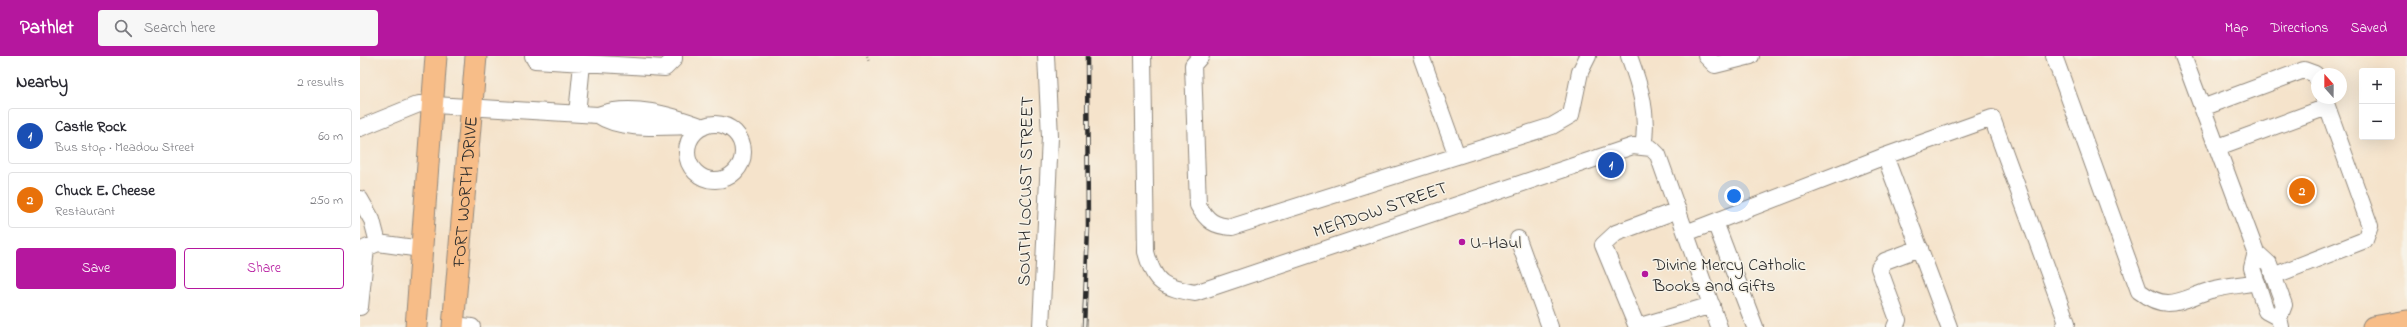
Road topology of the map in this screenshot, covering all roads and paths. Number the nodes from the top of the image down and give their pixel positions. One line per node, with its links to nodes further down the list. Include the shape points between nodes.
1 (436, 56): 21 (main road, FORT WORTH DRIVE)
2 (476, 56): 22 (main road, FORT WORTH DRIVE)
3 (533, 56): 17 (street, via 535,60)
4 (674, 56): 17 (street, via 666,68)
5 (867, 56): 16 (path)
6 (1046, 56): 49 (street, SOUTH LOCUST STREET, via 1050,137)
7 (1143, 56): 27 (street, MEADOW STREET, via 1146,252 1152,273 1169,288 1195,294 1624,148)
8 (1202, 56): 29 (street, via 1193,65 1198,205 1206,218 1216,226 1232,227)
9 (1422, 56): 29 (street)
10 (1588, 56): 29 (street, via 1580,72 1571,115 1552,126)
11 (1629, 56): 27 (street, via 1642,90)
12 (1706, 56): 13 (street, via 1715,65)
13 (1751, 56)
14 (2054, 56): 41 (street, via 2139,291 2153,301 2175,303 2212,290)
15 (2183, 56): 23 (street)
16 (869, 62)
17 (582, 64): 24 (street)
18 (2311, 73): 23 (street, via 2304,70)
19 (2320, 104): 28 (street)
20 (2326, 104): 40 (street, via 2370,226 2365,240)
21 (432, 105): 22 (street); 26 (street, via 419,104); 38 (main road, FORT WORTH DRIVE)
22 (472, 106): 24 (street); 47 (main road, FORT WORTH DRIVE)
23 (2202, 108): 28 (street)
24 (577, 114): 25 (street, via 598,115 622,109 674,116)
25 (703, 127)
26 (360, 128)
27 (1644, 147): 32 (street, via 1651,148 1658,155)
28 (2218, 147): 39 (street)
29 (1457, 156)
30 (1885, 156): 33 (street); 37 (street); 56 (street, via 1992,118 2067,323)
31 (361, 203): 36 (street, via 372,220)
32 (1678, 210): 34 (street); 51 (street, via 1616,233 1603,245)
33 (1715, 222): 34 (street); 53 (street)
34 (1686, 233): 42 (street)
35 (1518, 239): 50 (street)
36 (368, 244): 38 (street); 43 (street)
37 (1920, 248): 54 (street, via 1885,261 1879,268 1898,320); 55 (street)
38 (421, 249): 48 (main road, FORT WORTH DRIVE)
39 (2256, 252): 40 (street, via 2269,264); 41 (street, via 2252,268)
40 (2273, 276): 46 (street, via 2284,304)
41 (2257, 282): 46 (street, via 2266,311)
42 (1712, 305): 45 (street); 52 (street)
43 (360, 307)
44 (2407, 321): 57 (main road)
45 (1675, 322): 51 (street)
46 (2280, 322)
47 (460, 326)
48 (416, 327)
49 (1041, 327)
50 (1550, 327)
51 (1637, 327)
52 (1719, 327)
53 (1755, 327)
54 (1895, 327)
55 (1949, 327)
56 (2064, 327)
57 (2373, 327)

